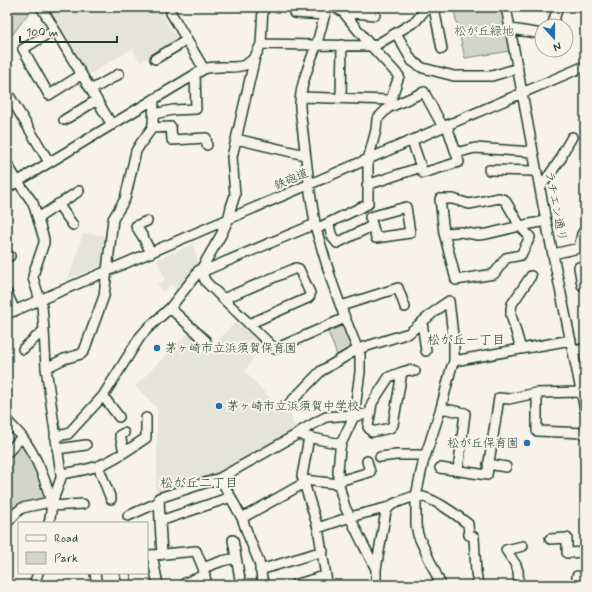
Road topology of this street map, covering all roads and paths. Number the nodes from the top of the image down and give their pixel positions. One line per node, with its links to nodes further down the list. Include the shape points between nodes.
1 (41, 7): 13 (street)
2 (257, 7): 7 (street)
3 (506, 7): 14 (street, ラチエン通り)
4 (558, 7): 12 (street)
5 (430, 8): 15 (street, via 416,22); 22 (street)
6 (339, 9): 11 (street); 21 (street)
7 (262, 11): 18 (street)
8 (326, 11): 10 (street); 19 (street)
9 (171, 13): 17 (street)
10 (294, 13)
11 (375, 15)
12 (555, 18)
13 (54, 30): 30 (street); 30 (street, via 23,49 50,95)
14 (511, 30): 16 (street); 26 (street, ラチエン通り)
15 (396, 33): 21 (street); 26 (street, via 412,60 423,68 454,76 492,76)
16 (534, 33)
17 (187, 40): 24 (street); 27 (street)
18 (261, 44): 19 (street); 23 (street)
19 (316, 45): 20 (street); 34 (street)
20 (342, 45): 21 (street); 35 (street)
21 (371, 46): 38 (street, via 399,76)
22 (442, 49)
23 (255, 57): 27 (street, via 248,63 238,66); 45 (street)
24 (155, 59)
25 (585, 66): 33 (street, 鉄砲道)
26 (518, 68): 33 (street, ラチエン通り)
27 (204, 69): 29 (street)
28 (119, 74): 31 (street)
29 (195, 74): 36 (street); 39 (street, via 196,109)
30 (82, 75): 31 (street)
31 (91, 90): 37 (street)
32 (7, 92): 52 (street)
33 (522, 93): 42 (street, 鉄砲道); 48 (street, ラチエン通り)
34 (301, 97): 35 (street); 50 (street)
35 (341, 98): 38 (street)
36 (154, 99): 39 (street); 41 (street)
37 (97, 100): 40 (street); 41 (street)
38 (389, 104): 42 (street, via 424,92); 51 (street, via 377,119)
39 (154, 114): 43 (street)
40 (64, 120)
41 (112, 125): 52 (street)
42 (445, 126): 46 (street, 鉄砲道); 49 (street)
43 (152, 128): 47 (street, via 171,127 172,140 206,138); 81 (street, via 136,151 126,199 113,219)
44 (572, 137): 61 (street, via 562,157)
45 (236, 139): 50 (street); 67 (street, via 232,157 235,195)
46 (412, 141): 51 (street, 鉄砲道); 54 (street)
47 (207, 145)
48 (533, 152): 49 (street, via 474,148); 56 (street, ラチエン通り)
49 (456, 153): 54 (street, via 459,162 423,173)
50 (305, 155): 58 (street)
51 (368, 160): 58 (street, 鉄砲道); 59 (street)
52 (49, 162): 57 (street)
53 (7, 164): 57 (street)
54 (421, 167): 59 (street)
55 (489, 170): 56 (street)
56 (537, 171): 61 (street, ラチエン通り)
57 (18, 182): 60 (street); 66 (street, via 33,203)
58 (309, 185): 67 (street, 鉄砲道); 72 (street)
59 (367, 185): 64 (street)
60 (7, 188)
61 (540, 188): 69 (street, ラチエン通り)
62 (79, 191): 63 (street)
63 (58, 204): 66 (street); 71 (street)
64 (368, 204): 65 (street); 70 (street)
65 (370, 216): 73 (street); 73 (street, via 406,207 410,233 376,238)
66 (38, 218): 87 (street, via 44,239 34,272)
67 (228, 220): 78 (street, 鉄砲道); 82 (street)
68 (147, 221): 78 (street, via 136,226)
69 (546, 221): 74 (street); 79 (street, ラチエン通り)
70 (329, 223): 72 (street); 73 (street, via 333,239 337,243)
71 (73, 225)
72 (316, 226): 82 (street); 88 (street)
73 (372, 226)
74 (520, 226): 76 (street, via 482,235); 76 (street, via 505,200 499,198 469,204 453,199 440,200); 76 (street, via 530,237 521,255 506,258 494,274 456,280)
75 (585, 229): 77 (street, via 582,234)
76 (444, 233)
77 (582, 247): 79 (street)
78 (151, 253): 81 (street, 鉄砲道)
79 (553, 254): 96 (street, ラチエン通り)
80 (582, 271): 84 (street)
81 (107, 272): 87 (street, 鉄砲道); 105 (street, via 104,296 84,351)
82 (201, 272): 86 (street, via 206,282); 90 (street)
83 (531, 276): 101 (street, via 511,309)
84 (582, 285)
85 (7, 293): 91 (street)
86 (223, 299): 94 (street); 94 (street, via 298,268 310,296)
87 (40, 300): 91 (street, 鉄砲道); 95 (street)
88 (340, 306): 89 (street, via 398,288); 92 (street)
89 (406, 307)
90 (170, 308): 97 (street); 111 (street, via 140,337)
91 (11, 313)
92 (345, 318): 94 (street, via 275,349); 100 (street)
93 (422, 322): 100 (street, via 409,333); 102 (street); 104 (street, via 449,301)
94 (249, 324)
95 (44, 330): 98 (street); 105 (street)
96 (571, 340): 101 (street); 103 (street, ラチエン通り)
97 (206, 341)
98 (23, 348)
99 (585, 348): 103 (street)
100 (358, 349): 112 (street, via 321,371); 116 (street, via 360,372)
101 (521, 350): 104 (street)
102 (426, 351)
103 (573, 352): 107 (street, ラチエン通り)
104 (454, 361): 114 (street)
105 (46, 368): 123 (street)
106 (415, 371): 108 (street)
107 (581, 371): 109 (street, ラチエン通り)
108 (402, 372): 115 (street, via 389,377 372,403); 115 (street, via 393,425 372,432 368,427)
109 (581, 392): 110 (street); 113 (street, ラチエン通り)
110 (537, 393): 121 (street, via 537,431); 134 (street, via 509,399 499,398)
111 (103, 396): 117 (street); 123 (street, via 68,434)
112 (287, 406)
113 (585, 407)
114 (441, 408): 131 (street); 138 (street, via 465,413)
115 (370, 413): 116 (street)
116 (354, 416): 122 (street, via 326,417); 126 (street)
117 (119, 417)
118 (146, 418): 129 (street, via 146,438)
119 (7, 421): 124 (street)
120 (124, 433): 129 (street, via 120,435)
121 (585, 433)
122 (296, 435): 125 (street); 140 (street)
123 (55, 436): 128 (street)
124 (22, 437): 130 (street); 147 (street, via 39,466)
125 (309, 437): 126 (street); 142 (street)
126 (341, 444): 141 (street)
127 (86, 445): 128 (street)
128 (57, 449): 139 (street)
129 (124, 452): 135 (street)
130 (7, 453)
131 (426, 455): 132 (street); 143 (street)
132 (380, 457)
133 (367, 461): 141 (street, via 371,475)
134 (488, 464): 136 (street); 138 (street, via 487,475)
135 (98, 466): 139 (street); 145 (street)
136 (506, 467)
137 (440, 468): 138 (street)
138 (458, 470)
139 (61, 474): 147 (street)
140 (220, 478): 144 (street); 146 (street, via 159,498)
141 (339, 482): 142 (street); 151 (street)
142 (301, 483): 152 (street); 156 (street)
143 (416, 496): 149 (street); 183 (street, via 418,535); 184 (street, via 426,497 450,510 468,524 469,535 474,537)
144 (231, 497): 152 (street); 153 (street)
145 (112, 499)
146 (159, 502): 150 (street); 153 (street)
147 (51, 504): 148 (street); 154 (street, via 22,508); 155 (street)
148 (83, 504)
149 (389, 507): 151 (street); 165 (street, via 386,511)
150 (128, 516)
151 (350, 517): 156 (street); 165 (street)
152 (242, 518): 166 (street)
153 (160, 521): 163 (street)
154 (7, 522)
155 (49, 522)
156 (318, 528): 160 (street)
157 (233, 540): 164 (street)
158 (550, 540): 161 (street, via 567,538 567,553)
159 (523, 546): 185 (street, via 506,550 516,565)
160 (322, 551): 166 (street); 181 (street)
161 (585, 552)
162 (149, 555): 163 (street); 176 (street)
163 (162, 555): 167 (street, via 196,551)
164 (236, 558): 167 (street, via 222,561); 178 (street)
165 (376, 569): 182 (street)
166 (260, 570): 179 (street)
167 (204, 571): 172 (street); 177 (street)
168 (38, 574): 173 (street)
169 (95, 574): 174 (street)
170 (125, 574): 175 (street)
171 (321, 577): 180 (street)
172 (185, 583)
173 (34, 585)
174 (97, 585)
175 (127, 585)
176 (158, 585)
177 (208, 585)
178 (241, 585)
179 (264, 585)
180 (294, 585)
181 (327, 585)
182 (376, 585)
183 (441, 585)
184 (478, 585)
185 (520, 585)

